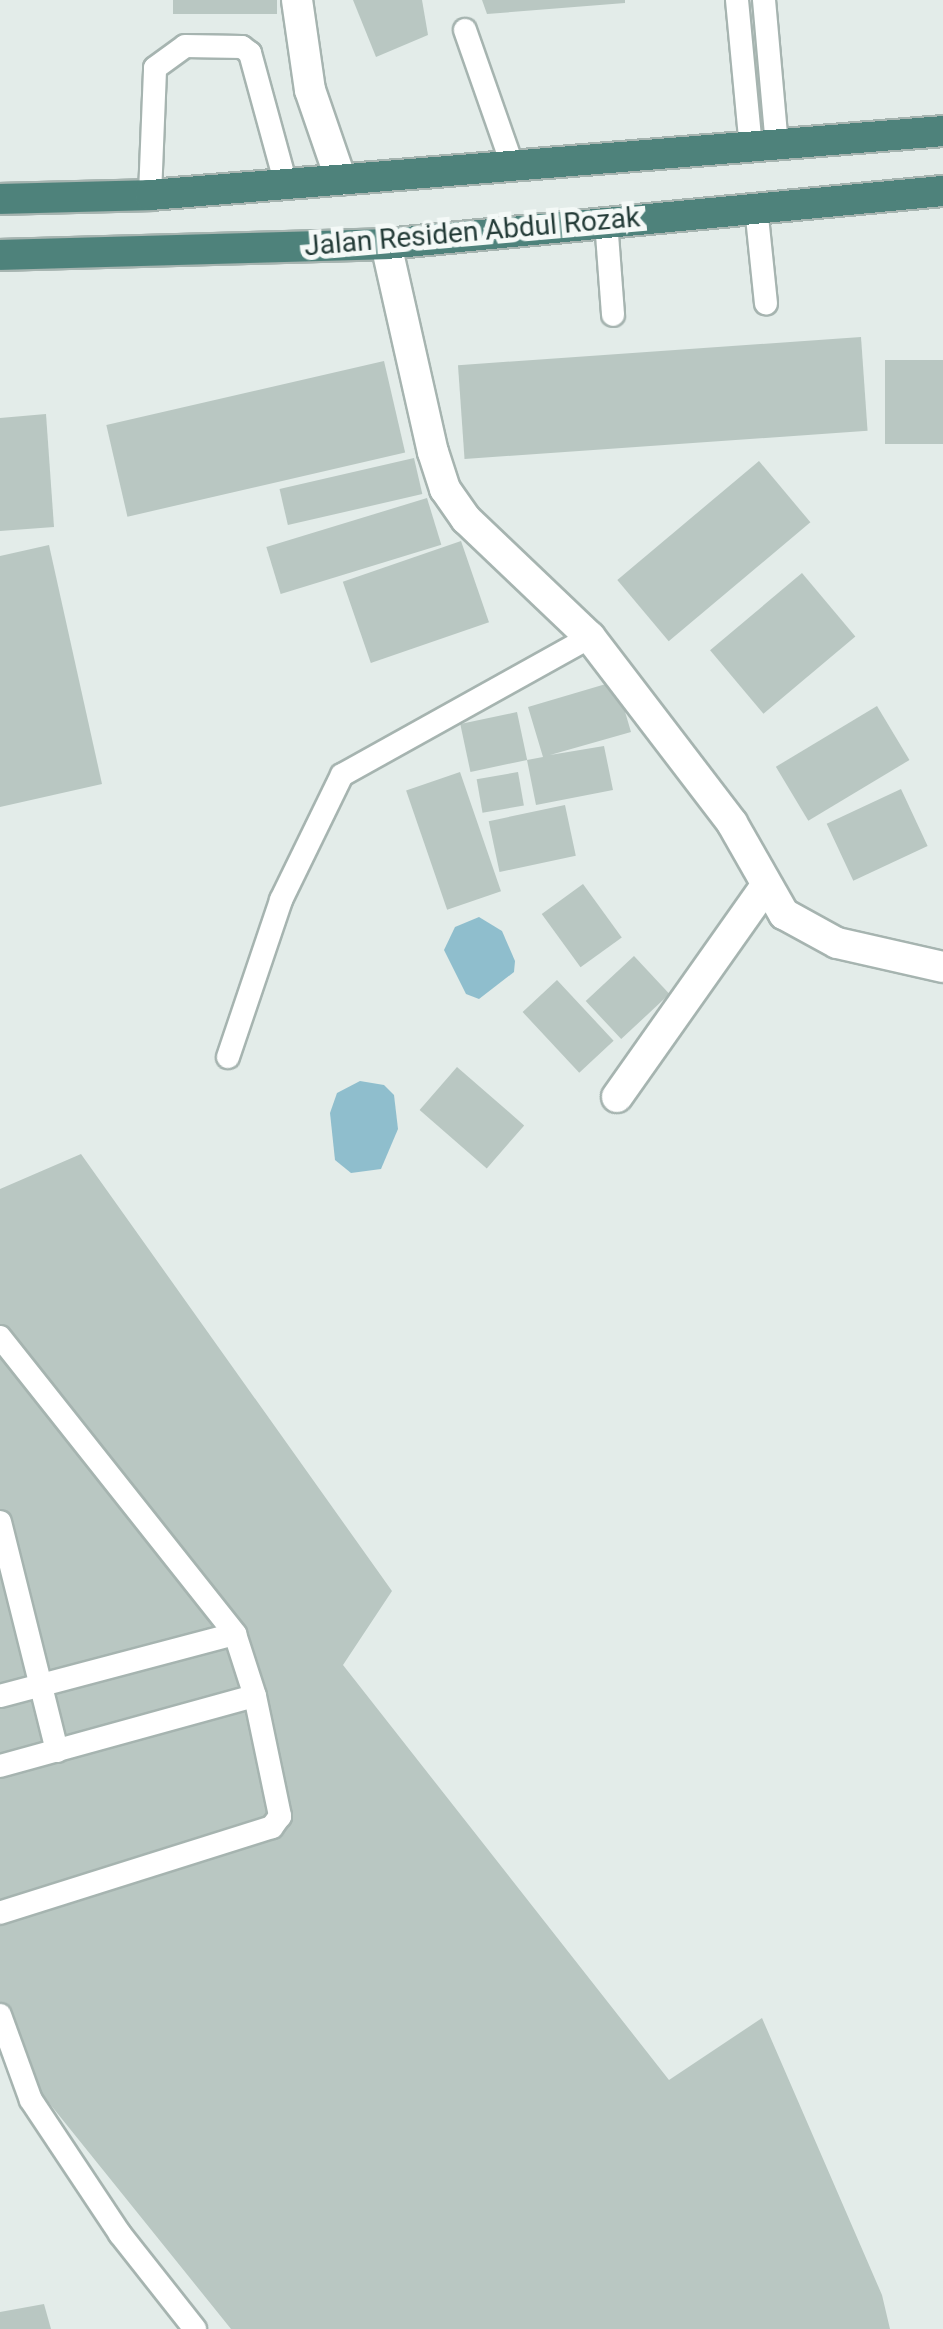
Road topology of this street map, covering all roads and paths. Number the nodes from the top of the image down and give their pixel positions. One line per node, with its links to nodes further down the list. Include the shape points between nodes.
1 (297, 0): 8 (street, via 310,90)
2 (737, 0): 6 (lane)
3 (764, 0): 6 (lane)
4 (464, 30): 7 (lane)
5 (943, 131): 6 (highway)
6 (764, 146): 7 (highway)
7 (513, 167): 8 (highway)
8 (340, 180): 9 (highway)
9 (286, 185): 11 (highway); 11 (lane, via 250,54 242,47 185,46 155,68)
10 (943, 191): 13 (highway, Jalan Residen Abdul Rozak)
11 (150, 196): 12 (highway)
12 (0, 199)
13 (756, 208): 14 (highway, Jalan Residen Abdul Rozak); 17 (lane)
14 (606, 221): 15 (highway, Jalan Residen Abdul Rozak); 18 (lane)
15 (386, 244): 16 (highway, Jalan Residen Abdul Rozak); 19 (street, via 445,489 466,519)
16 (0, 255)
17 (766, 303)
18 (614, 314)
19 (590, 637): 20 (street, via 732,823); 22 (lane, via 342,775 281,900)
20 (766, 887): 21 (street, via 802,928 837,943); 23 (street)
21 (943, 967)
22 (228, 1056)
23 (618, 1096)
24 (0, 1336): 26 (lane)
25 (0, 1522): 27 (lane)
26 (235, 1634): 27 (lane); 29 (lane)
27 (39, 1686): 28 (lane); 30 (lane)
28 (0, 1696)
29 (255, 1696): 30 (lane); 32 (lane, via 277,1824)
30 (57, 1752): 31 (lane)
31 (0, 1766)
32 (0, 1913)
33 (0, 2016): 34 (lane, via 31,2100 120,2234)
34 (195, 2329)

